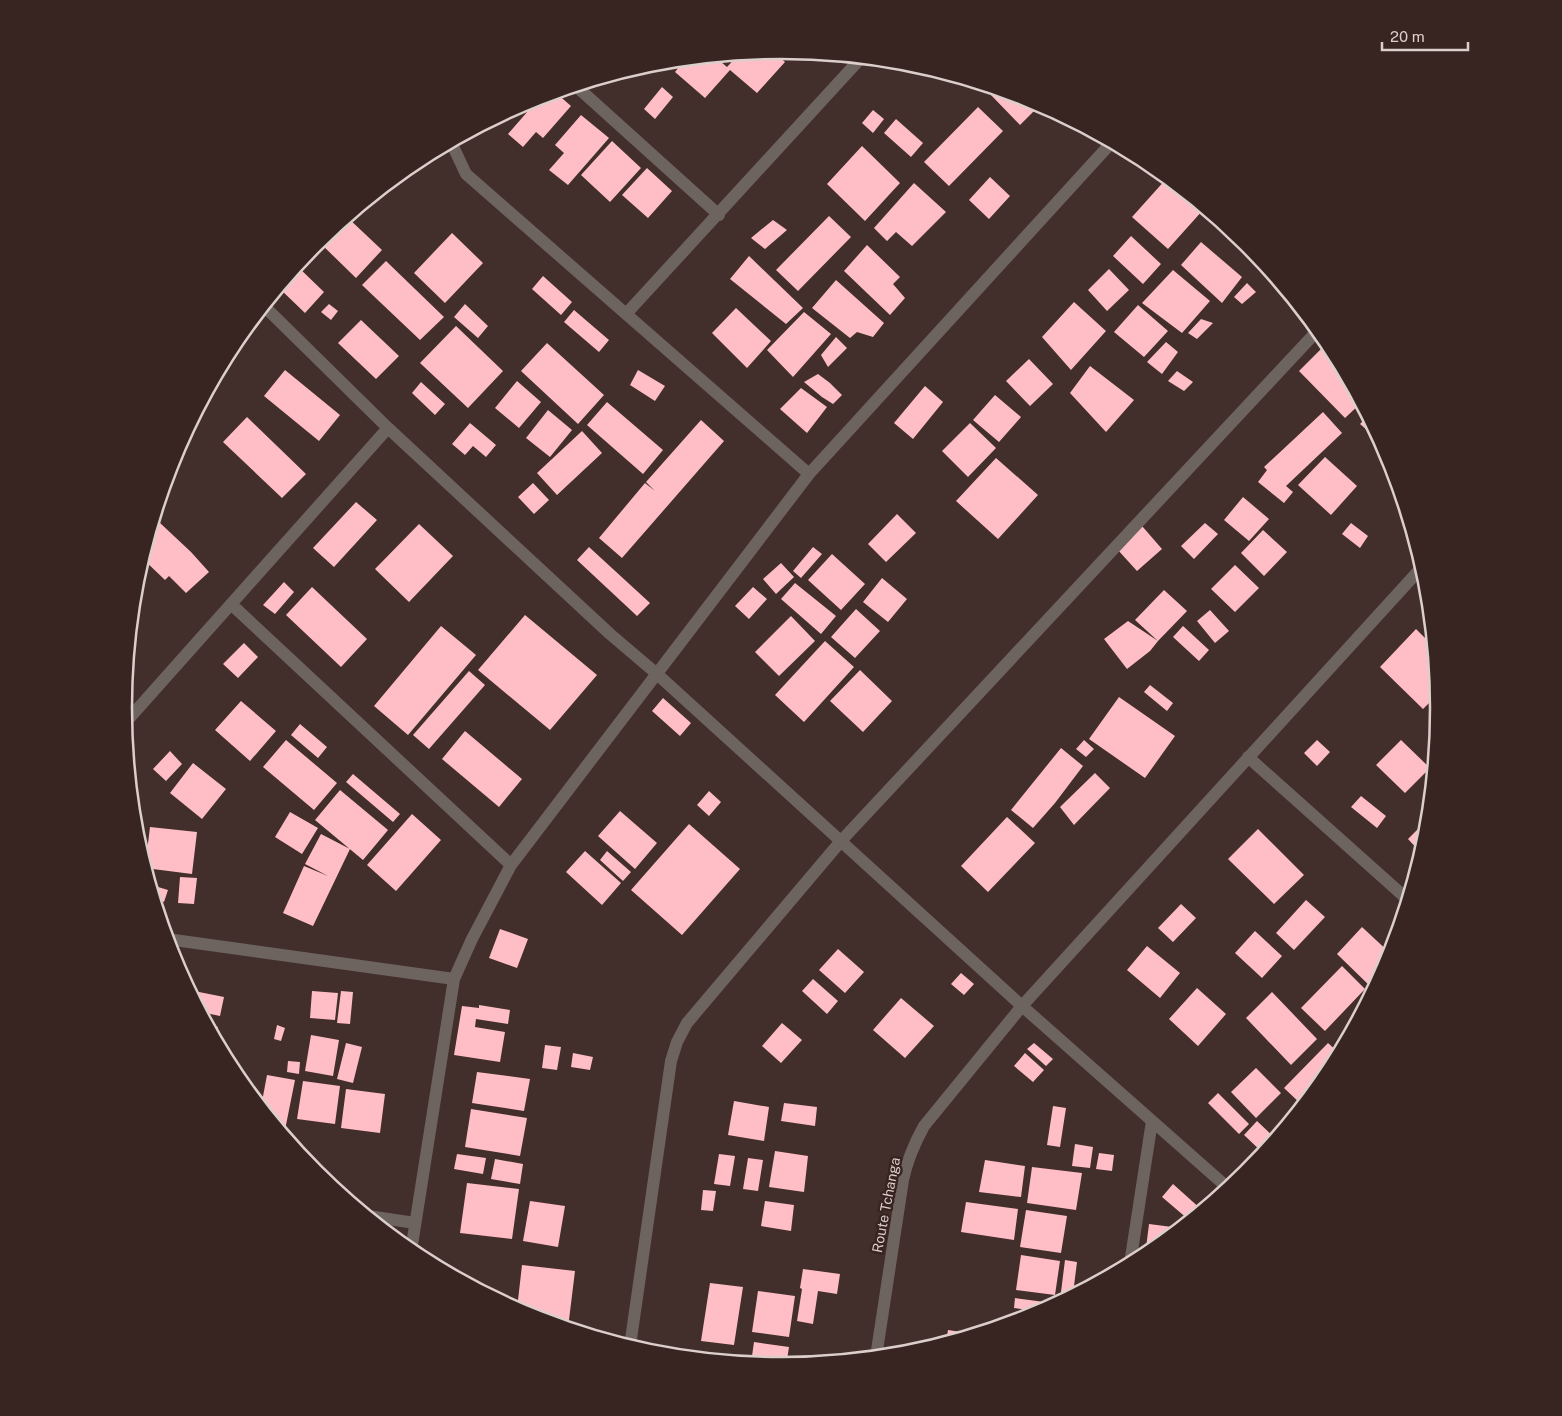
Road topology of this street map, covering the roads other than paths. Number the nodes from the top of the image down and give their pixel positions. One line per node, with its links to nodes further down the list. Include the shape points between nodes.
1 (856, 63): 5 (street)
2 (581, 90): 5 (street)
3 (454, 147): 7 (street, via 466,174)
4 (1108, 147): 10 (street)
5 (719, 215): 7 (street)
6 (268, 310): 9 (street)
7 (626, 314): 10 (street)
8 (1313, 336): 16 (street)
9 (388, 428): 12 (street); 13 (street)
10 (809, 474): 13 (street)
11 (1416, 573): 15 (street, Route Tchanga)
12 (231, 604): 14 (street); 17 (street)
13 (656, 674): 16 (street); 17 (street)
14 (132, 714)
15 (1248, 757): 18 (street); 21 (street, Route Tchanga)
16 (840, 841): 21 (street); 28 (street, via 688,1023 677,1042 671,1061)
17 (511, 865): 20 (street)
18 (1403, 894)
19 (175, 940): 20 (street)
20 (454, 979): 25 (street)
21 (1022, 1006): 22 (street); 29 (street, Route Tchanga, via 924,1126 914,1145 903,1180)
22 (1152, 1121): 23 (street); 27 (street)
23 (1223, 1183)
24 (380, 1218): 25 (street)
25 (415, 1223): 26 (street)
26 (412, 1242)
27 (1131, 1254)
28 (631, 1339)
29 (877, 1350)

